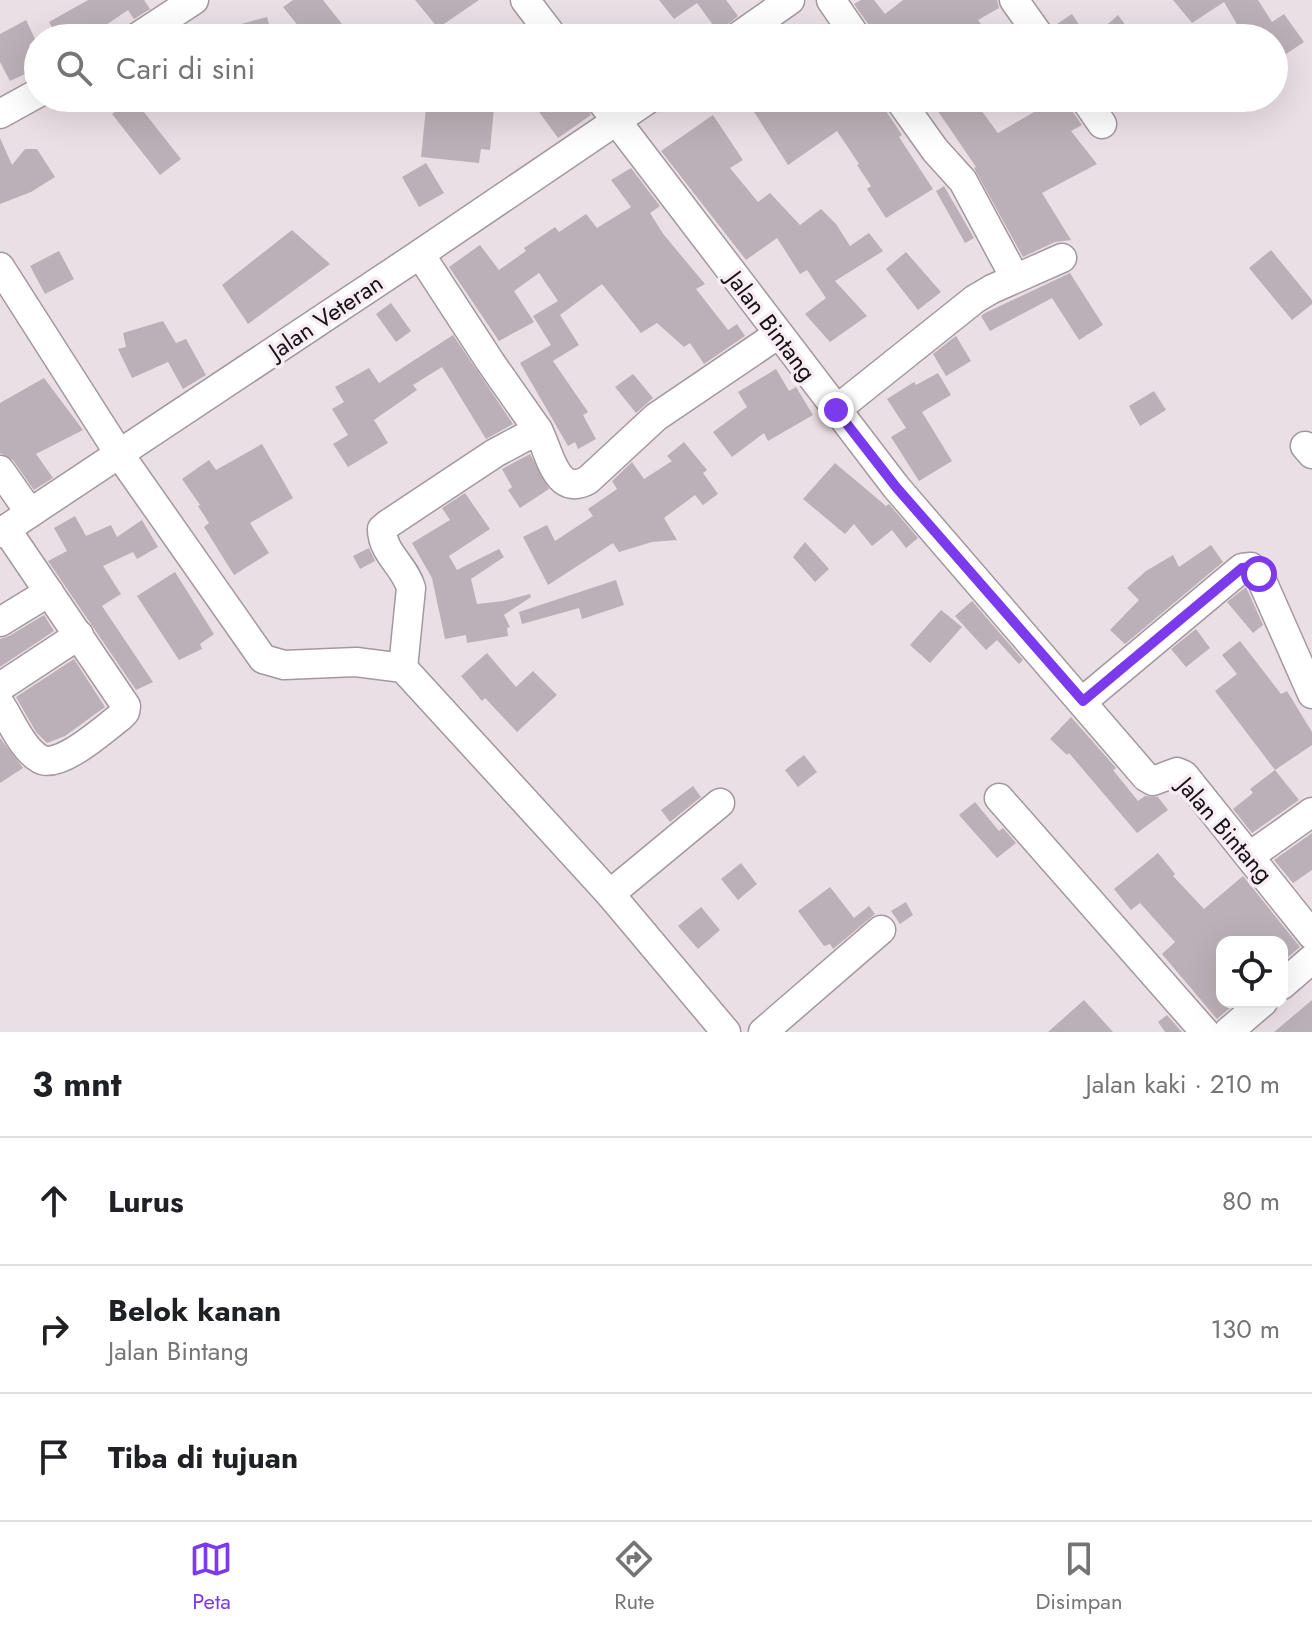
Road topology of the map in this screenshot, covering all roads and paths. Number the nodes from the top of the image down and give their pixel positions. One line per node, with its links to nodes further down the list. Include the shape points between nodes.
1 (194, 0): 6 (street)
2 (525, 0): 7 (street)
3 (790, 0): 8 (street)
4 (831, 0): 9 (street)
5 (1014, 0): 10 (street)
6 (157, 24)
7 (543, 24)
8 (756, 24)
9 (847, 24)
10 (1031, 24)
11 (24, 101): 16 (street)
12 (609, 112): 17 (street, Jalan Bintang)
13 (629, 112): 17 (street, Jalan Veteran)
14 (908, 112): 22 (street, via 963,181)
15 (1094, 112): 18 (street)
16 (0, 114)
17 (616, 121): 19 (street, Jalan Veteran); 23 (street, Jalan Bintang)
18 (1102, 124)
19 (420, 254): 25 (street); 26 (street, Jalan Veteran)
20 (1062, 258): 22 (street)
21 (0, 267): 26 (street)
22 (1015, 278): 24 (street, via 975,299)
23 (777, 335): 24 (street, Jalan Bintang); 25 (street, via 674,404 578,486 559,479)
24 (836, 410): 36 (street, Jalan Bintang, via 896,487)
25 (538, 430): 33 (street, via 382,529 386,547 411,588)
26 (120, 455): 28 (street, Jalan Veteran); 33 (street, via 263,659 284,665 356,662)
27 (0, 470): 28 (street)
28 (30, 513): 29 (street, Jalan Veteran)
29 (3, 531): 30 (street)
30 (49, 592): 31 (street); 32 (street)
31 (0, 622)
32 (79, 635): 34 (street); 37 (street, via 123,698 126,706 120,717 60,760 48,762 27,746)
33 (403, 668): 42 (street)
34 (0, 687)
35 (1312, 694): 36 (street, via 1259,574 1247,567)
36 (1083, 701): 41 (street, Jalan Bintang, via 1149,780 1184,775)
37 (0, 704)
38 (999, 798): 50 (street)
39 (720, 803): 42 (street)
40 (1312, 812): 41 (street)
41 (1250, 856): 44 (street, Jalan Bintang)
42 (610, 894): 48 (street)
43 (881, 930): 49 (street)
44 (1312, 935)
45 (1312, 959): 46 (street)
46 (1288, 980)
47 (1256, 1008): 51 (street)
48 (726, 1032)
49 (763, 1032)
50 (1205, 1032)
51 (1228, 1032)

